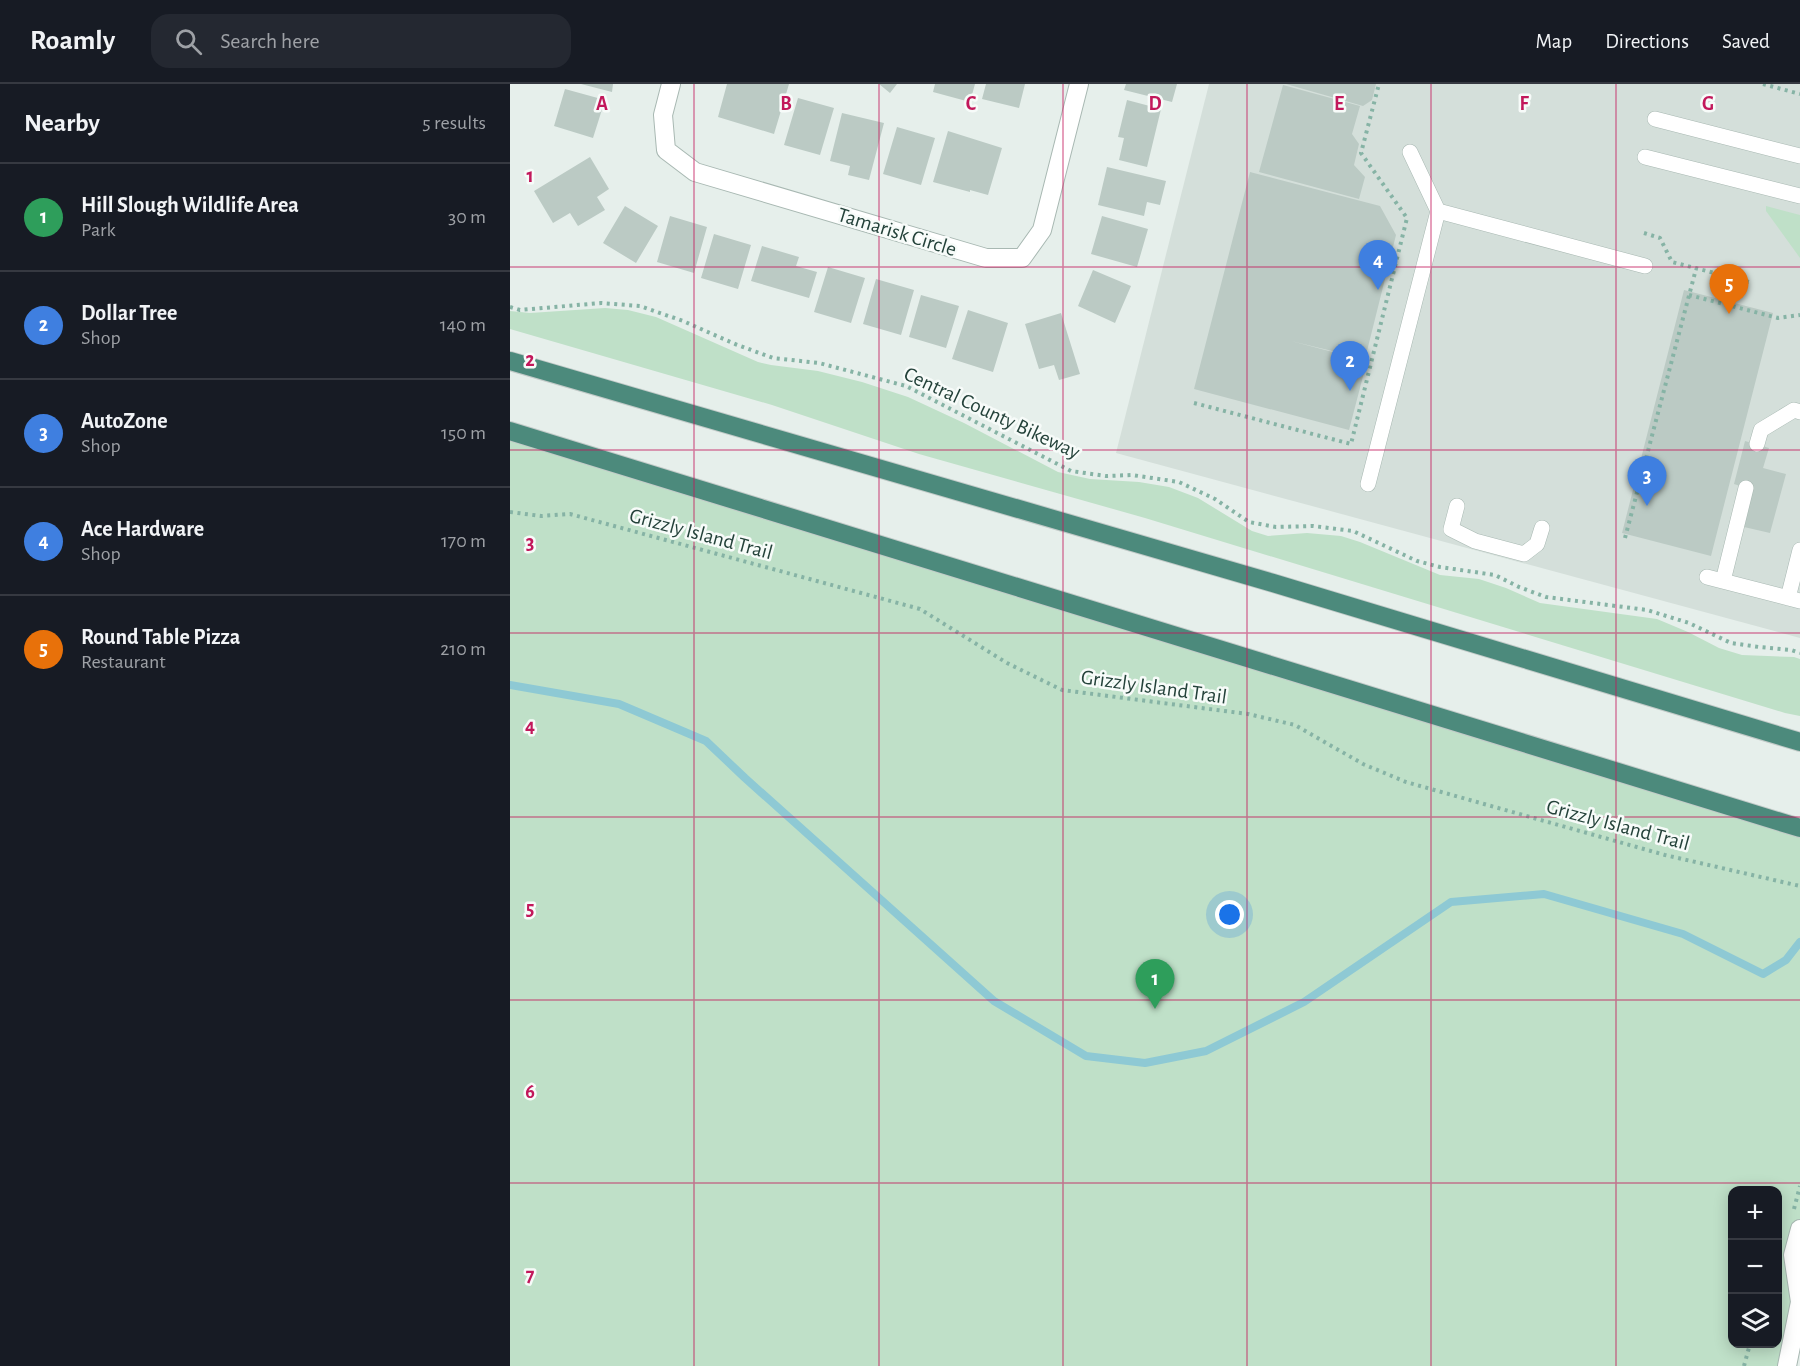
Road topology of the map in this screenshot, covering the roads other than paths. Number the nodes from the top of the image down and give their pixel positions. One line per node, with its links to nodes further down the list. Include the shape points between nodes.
1 (671, 84): 2 (street, Tamarisk Circle, via 663,116 666,150 695,172 986,258 1023,258 1042,230)
2 (1079, 84)
3 (1655, 119): 5 (lane)
4 (1410, 152): 8 (lane)
5 (1800, 156)
6 (1646, 157): 7 (lane)
7 (1800, 196)
8 (1438, 211): 9 (lane); 14 (lane)
9 (1645, 266)
10 (510, 361): 22 (highway, via 1273,583)
11 (1797, 411): 13 (lane, via 1761,430)
12 (510, 431): 23 (highway)
13 (1757, 444)
14 (1368, 484)
15 (1746, 488): 20 (lane)
16 (1457, 507): 17 (lane, via 1451,529 1475,541 1524,554 1537,544)
17 (1542, 528)
18 (1800, 550): 21 (lane)
19 (1707, 577): 20 (lane)
20 (1723, 581): 21 (lane)
21 (1794, 600)
22 (1800, 742)
23 (1800, 828)
24 (1800, 1229): 25 (street, via 1794,1255)
25 (1800, 1302): 26 (street)
26 (1786, 1366)

